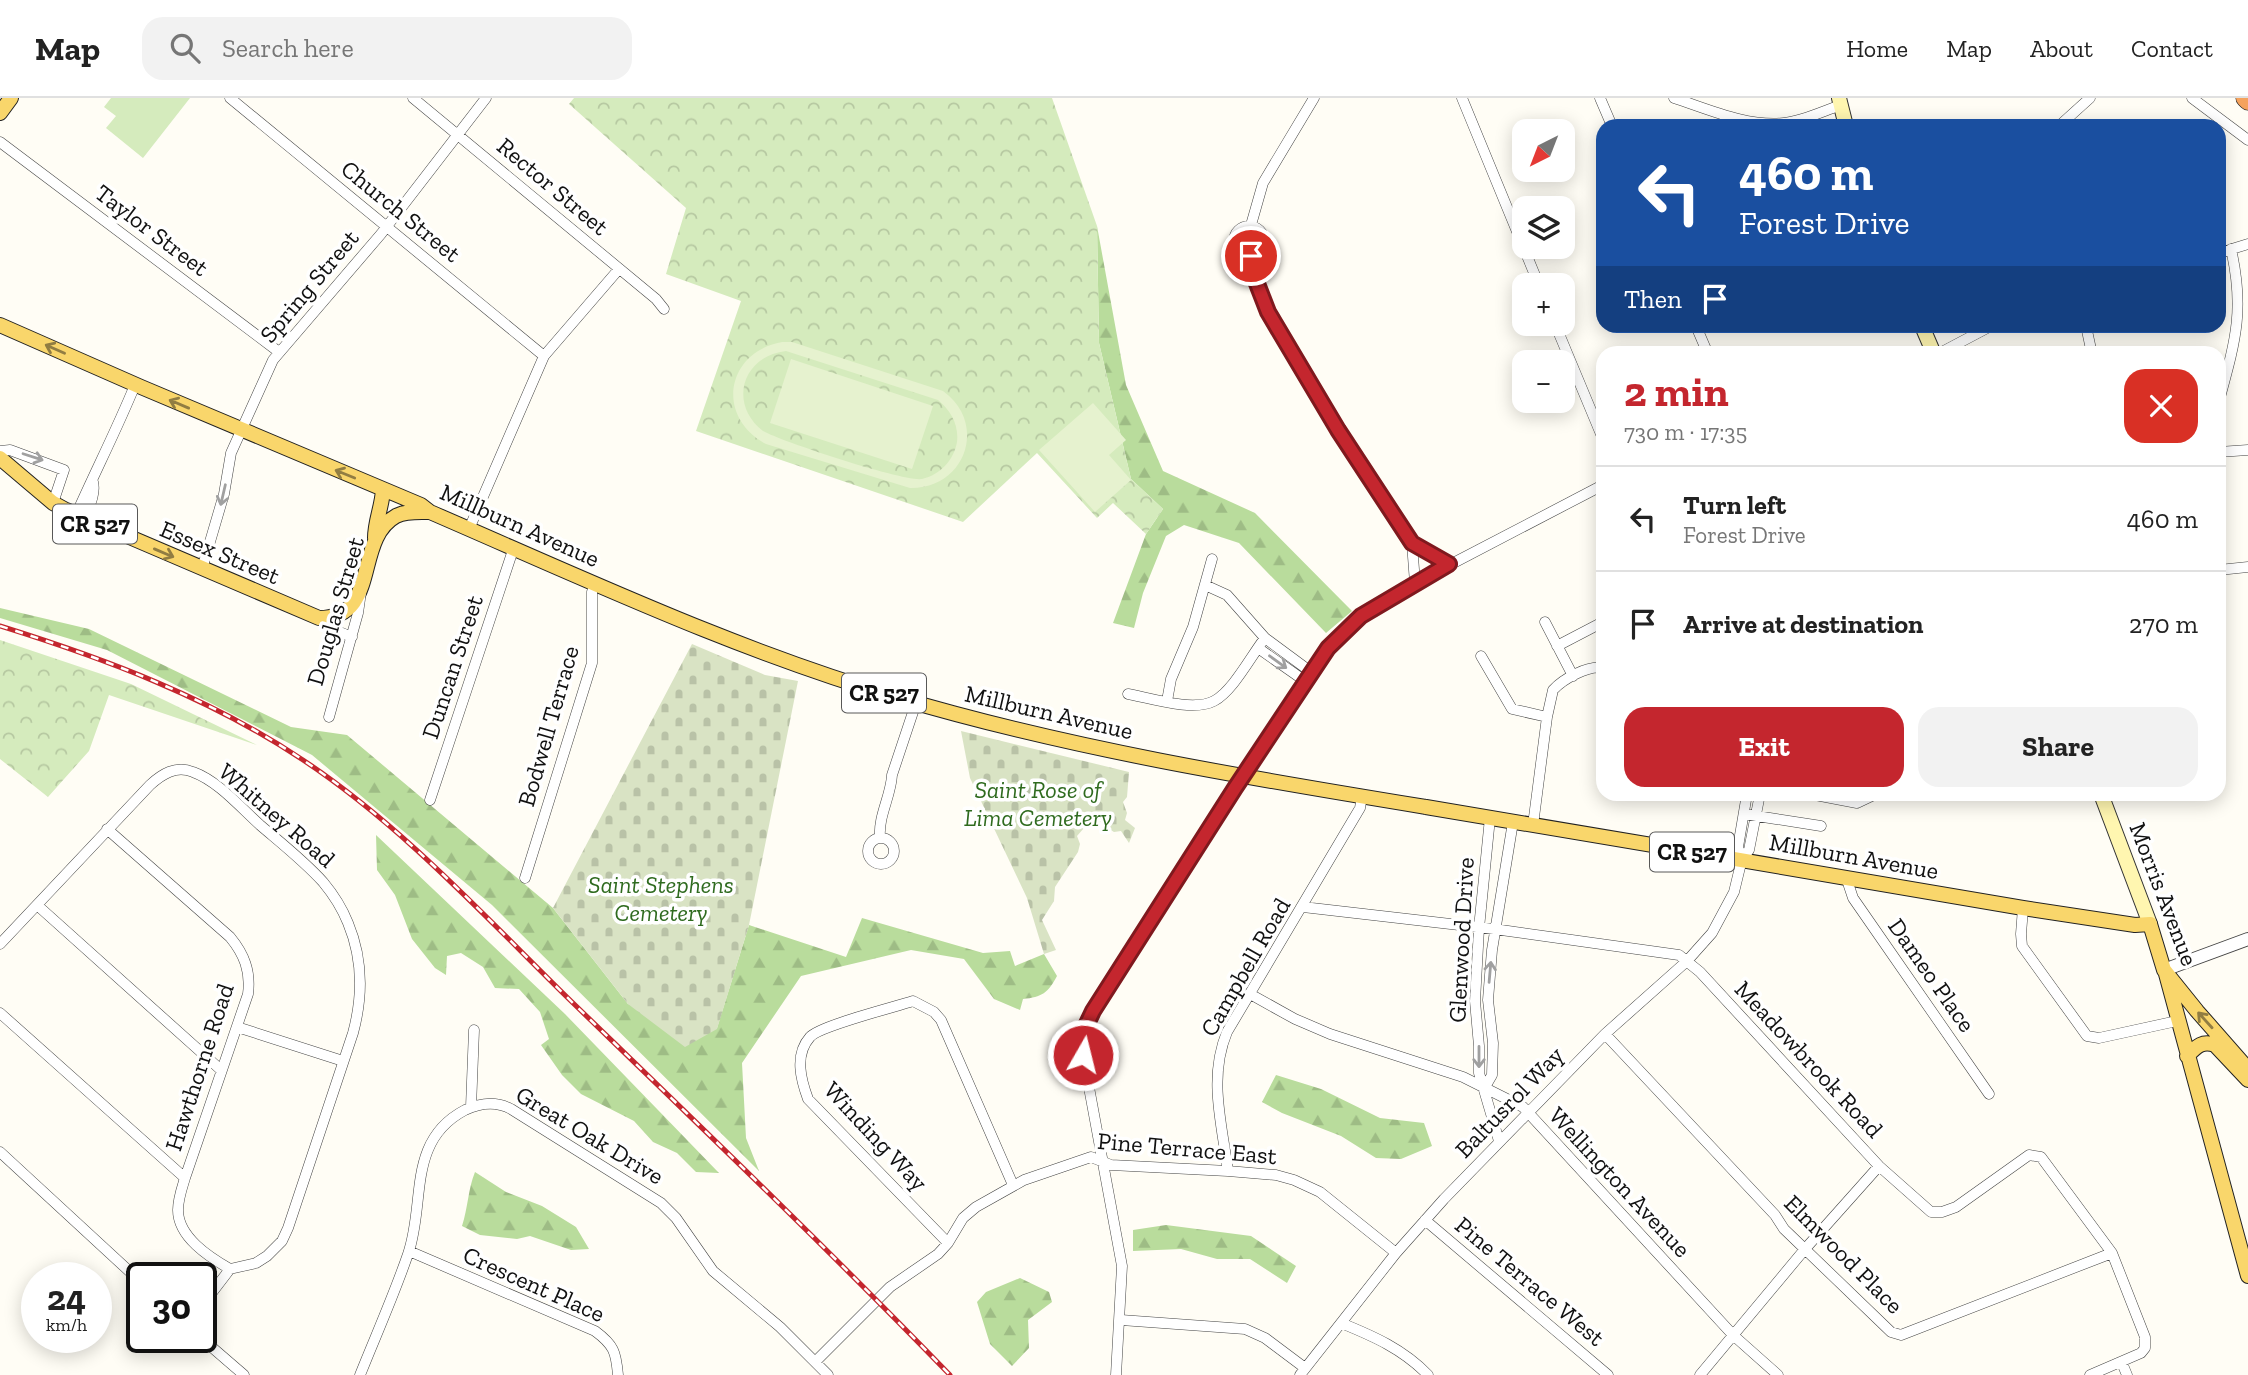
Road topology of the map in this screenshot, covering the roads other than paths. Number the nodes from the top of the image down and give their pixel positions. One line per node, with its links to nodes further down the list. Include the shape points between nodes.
1 (11, 98): 12 (main road)
2 (230, 98): 24 (street, Church Street)
3 (413, 98): 20 (street, Rector Street)
4 (486, 98): 20 (street, Spring Street)
5 (1314, 98): 23 (street, via 1263,183)
6 (1462, 98): 30 (street)
7 (1674, 98): 14 (street)
8 (2090, 98): 17 (street)
9 (2192, 98): 18 (street)
10 (1602, 99): 13 (street)
11 (1840, 102): 15 (street); 16 (main road)
12 (0, 113)
13 (1609, 119)
14 (1745, 119)
15 (1801, 119)
16 (1844, 119)
17 (2067, 119)
18 (2220, 119)
19 (2226, 124): 21 (street)
20 (458, 134): 24 (street, Spring Street); 29 (street, Rector Street)
21 (2248, 140)
22 (0, 142): 36 (street, Taylor Street)
23 (1251, 225): 28 (street, via 1265,239 1260,251); 28 (street, via 1238,230 1234,243 1242,254)
24 (387, 226): 36 (street, Spring Street); 37 (street, Church Street)
25 (2248, 244): 26 (street)
26 (2231, 249): 27 (street); 38 (street, via 2239,318)
27 (2226, 251)
28 (1251, 256): 53 (street, via 1268,312)
29 (619, 269): 31 (street, Rector Street); 37 (street)
30 (1534, 273)
31 (664, 309)
32 (0, 325): 39 (main road, Millburn Avenue / CR 527, one-way to 32)
33 (1977, 333): 35 (street)
34 (1560, 336): 40 (street)
35 (1952, 346)
36 (279, 352): 41 (street, Spring Street)
37 (544, 356): 51 (street)
38 (2226, 375)
39 (135, 385): 41 (main road, Millburn Avenue / CR 527, one-way to 39); 50 (street, via 88,486)
40 (1596, 422)
41 (242, 430): 47 (main road, Millburn Avenue / CR 527, one-way to 41); 58 (street, Spring Street, one-way to 58, via 231,453)
42 (2248, 450): 44 (street)
43 (0, 452): 48 (street, one-way to 48, via 10,450 64,470)
44 (2226, 452)
45 (0, 458): 48 (main road, Essex Street / CR 527)
46 (1596, 489): 56 (street)
47 (383, 490): 49 (main road, Millburn Avenue / CR 527); 52 (main road)
48 (53, 503): 50 (main road, Essex Street / CR 527)
49 (430, 512): 51 (main road, Millburn Avenue / CR 527); 52 (main road, Douglas Street, via 397,516)
50 (80, 517): 58 (main road, Essex Street / CR 527, one-way to 58)
51 (469, 529): 54 (main road, Millburn Avenue / CR 527)
52 (375, 538): 63 (main road, Douglas Street)
53 (1412, 543): 56 (street); 61 (street)
54 (514, 547): 60 (main road, Millburn Avenue / CR 527); 82 (street, Duncan Street)
55 (1212, 559): 62 (street)
56 (1449, 564): 61 (street)
57 (2248, 567): 59 (street)
58 (202, 569): 64 (main road, Essex Street / CR 527)
59 (2226, 569)
60 (595, 583): 77 (main road, Millburn Avenue / CR 527, via 792,664); 95 (street, Bodwell Terrace, via 592,663)
61 (1415, 583): 74 (street, via 1347,628)
62 (1205, 585): 68 (street, via 1227,595); 76 (street)
63 (362, 587): 64 (main road, via 347,609); 67 (street, Douglas Street)
64 (319, 618): 67 (street, Essex Street)
65 (1545, 622): 69 (street)
66 (1596, 626): 69 (street)
67 (352, 637): 78 (street, Douglas Street)
68 (1265, 638): 70 (street); 74 (street)
69 (1557, 646): 73 (street)
70 (1258, 648): 74 (street, one-way to 74); 76 (street, via 1215,701 1192,706)
71 (1481, 656): 79 (street, via 1512,709)
72 (1596, 667): 73 (street)
73 (1573, 676): 79 (street, via 1553,690)
74 (1308, 677): 80 (street)
75 (1128, 694): 76 (street)
76 (1167, 701)
77 (916, 703): 80 (main road, Millburn Avenue / CR 527, via 1070,742); 92 (street, via 892,775)
78 (328, 717)
79 (1547, 718): 89 (street)
80 (1242, 776): 81 (main road, Millburn Avenue / CR 527); 123 (street, via 1085,1028 1083,1055)
81 (1362, 796): 87 (main road, Millburn Avenue / CR 527); 97 (street, Campbell Road, via 1360,808)
82 (430, 800)
83 (1748, 801): 86 (street)
84 (1756, 801): 86 (street)
85 (2104, 801): 99 (main road, Morris Avenue)
86 (1750, 814): 90 (street); 93 (street, Baltusrol Way, via 1738,847)
87 (1490, 818): 88 (main road, Millburn Avenue / CR 527); 100 (street, Glenwood Drive)
88 (1513, 822): 89 (main road, Millburn Avenue / CR 527); 101 (street, Glenwood Drive)
89 (1533, 825): 93 (main road, Millburn Avenue / CR 527)
90 (1821, 826)
91 (107, 829): 96 (street, Whitney Road); 109 (street, Hawthorne Road, via 239,948 249,987); 113 (street, Whitney Road, via 160,776 181,769 214,784 310,869 341,907 358,953 360,1001)
92 (880, 838)
93 (1742, 859): 94 (main road, Millburn Avenue / CR 527); 104 (street, Baltusrol Way, via 1724,912)
94 (1846, 877): 98 (main road, Millburn Avenue / CR 527); 118 (street, Dameo Place, via 1853,898)
95 (525, 878)
96 (37, 905): 103 (street, Whitney Road); 115 (street)
97 (1303, 907): 100 (street, Meadowbrook Road); 106 (street, Campbell Road)
98 (2023, 908): 99 (main road, Millburn Avenue / CR 527); 108 (street, via 2022,946 2087,1036 2099,1038)
99 (2150, 924): 105 (main road, Morris Avenue)
100 (1479, 928): 101 (street, Meadowbrook Road); 117 (street, Glenwood Drive, one-way to 117, via 1475,1001 1479,1073)
101 (1494, 929): 104 (street, Meadowbrook Road, via 1673,954); 117 (street, Glenwood Drive, one-way to 101, via 1492,1075 1488,1000)
102 (2248, 939): 105 (street)
103 (0, 944)
104 (1687, 961): 111 (street, Baltusrol Way); 124 (street, Meadowbrook Road)
105 (2164, 970): 108 (main road); 114 (main road, Morris Avenue, one-way to 105)
106 (1250, 994): 117 (street, Wellington Avenue, via 1330,1034); 125 (street, Campbell Road, via 1227,1032 1218,1063 1216,1091)
107 (0, 1013): 126 (street)
108 (2177, 1021): 112 (main road)
109 (237, 1027): 113 (street); 115 (street, Hawthorne Road)
110 (474, 1030): 119 (street)
111 (1605, 1034): 120 (street, Baltusrol Way); 130 (street, Elmwood Place)
112 (2187, 1056): 116 (main road, via 2199,1044 2210,1043); 136 (main road)
113 (343, 1061): 135 (street, Whitney Road, via 282,1241 256,1263)
114 (2248, 1069)
115 (221, 1070): 126 (street, Hawthorne Road)
116 (2248, 1080)
117 (1485, 1087): 120 (street, Wellington Avenue); 121 (street)
118 (1989, 1094)
119 (471, 1107): 131 (street, via 444,1125 426,1153); 142 (street, Great Oak Drive, via 503,1105 661,1203 713,1272)
120 (1527, 1112): 121 (street, Baltusrol Way); 140 (street, Wellington Avenue)
121 (1499, 1141): 128 (street, Baltusrol Way)
122 (0, 1152): 134 (street)
123 (1103, 1162): 125 (street, Pine Terrace East); 127 (street, Pine Terrace East, via 1091,1157); 138 (street, via 1122,1266)
124 (1879, 1166): 130 (street); 133 (street, Meadowbrook Road, via 1931,1212 1942,1212 2035,1154)
125 (1228, 1171): 132 (street, Pine Terrace East, via 1276,1175 1320,1192)
126 (185, 1178): 135 (street, Hawthorne Road, via 179,1224 194,1242)
127 (1013, 1185): 129 (street, Pine Terrace East, via 976,1207); 129 (street, Winding Way, via 934,1012 913,1001 808,1038 799,1077 808,1099)
128 (1425, 1220): 132 (street, Baltusrol Way); 151 (street, Pine Terrace West)
129 (948, 1243): 142 (street, Pine Terrace East, via 891,1287)
130 (1805, 1249): 133 (street, Elmwood Place, via 1897,1335); 140 (street)
131 (409, 1251): 146 (street); 147 (street, Crescent Place, via 595,1331 616,1353)
132 (1396, 1253): 139 (street, Baltusrol Way)
133 (2112, 1253): 143 (street, Meadowbrook Road, via 2145,1337 2141,1353)
134 (126, 1268)
135 (230, 1269): 137 (street)
136 (2248, 1276)
137 (217, 1286)
138 (1121, 1320): 144 (street, via 1245,1329 1265,1338); 149 (street)
139 (1341, 1323): 144 (street, Baltusrol Way); 150 (street, via 1383,1340)
140 (1732, 1335): 152 (street); 153 (street, Wellington Avenue)
141 (217, 1352): 145 (street)
142 (815, 1362): 148 (street, Great Oak Drive)
143 (2122, 1363): 154 (street); 155 (street)
144 (1302, 1371)
145 (244, 1375)
146 (360, 1375)
147 (618, 1375)
148 (828, 1375)
149 (1116, 1375)
150 (1428, 1375)
151 (1608, 1375)
152 (1700, 1375)
153 (1778, 1375)
154 (2090, 1375)
155 (2127, 1375)

